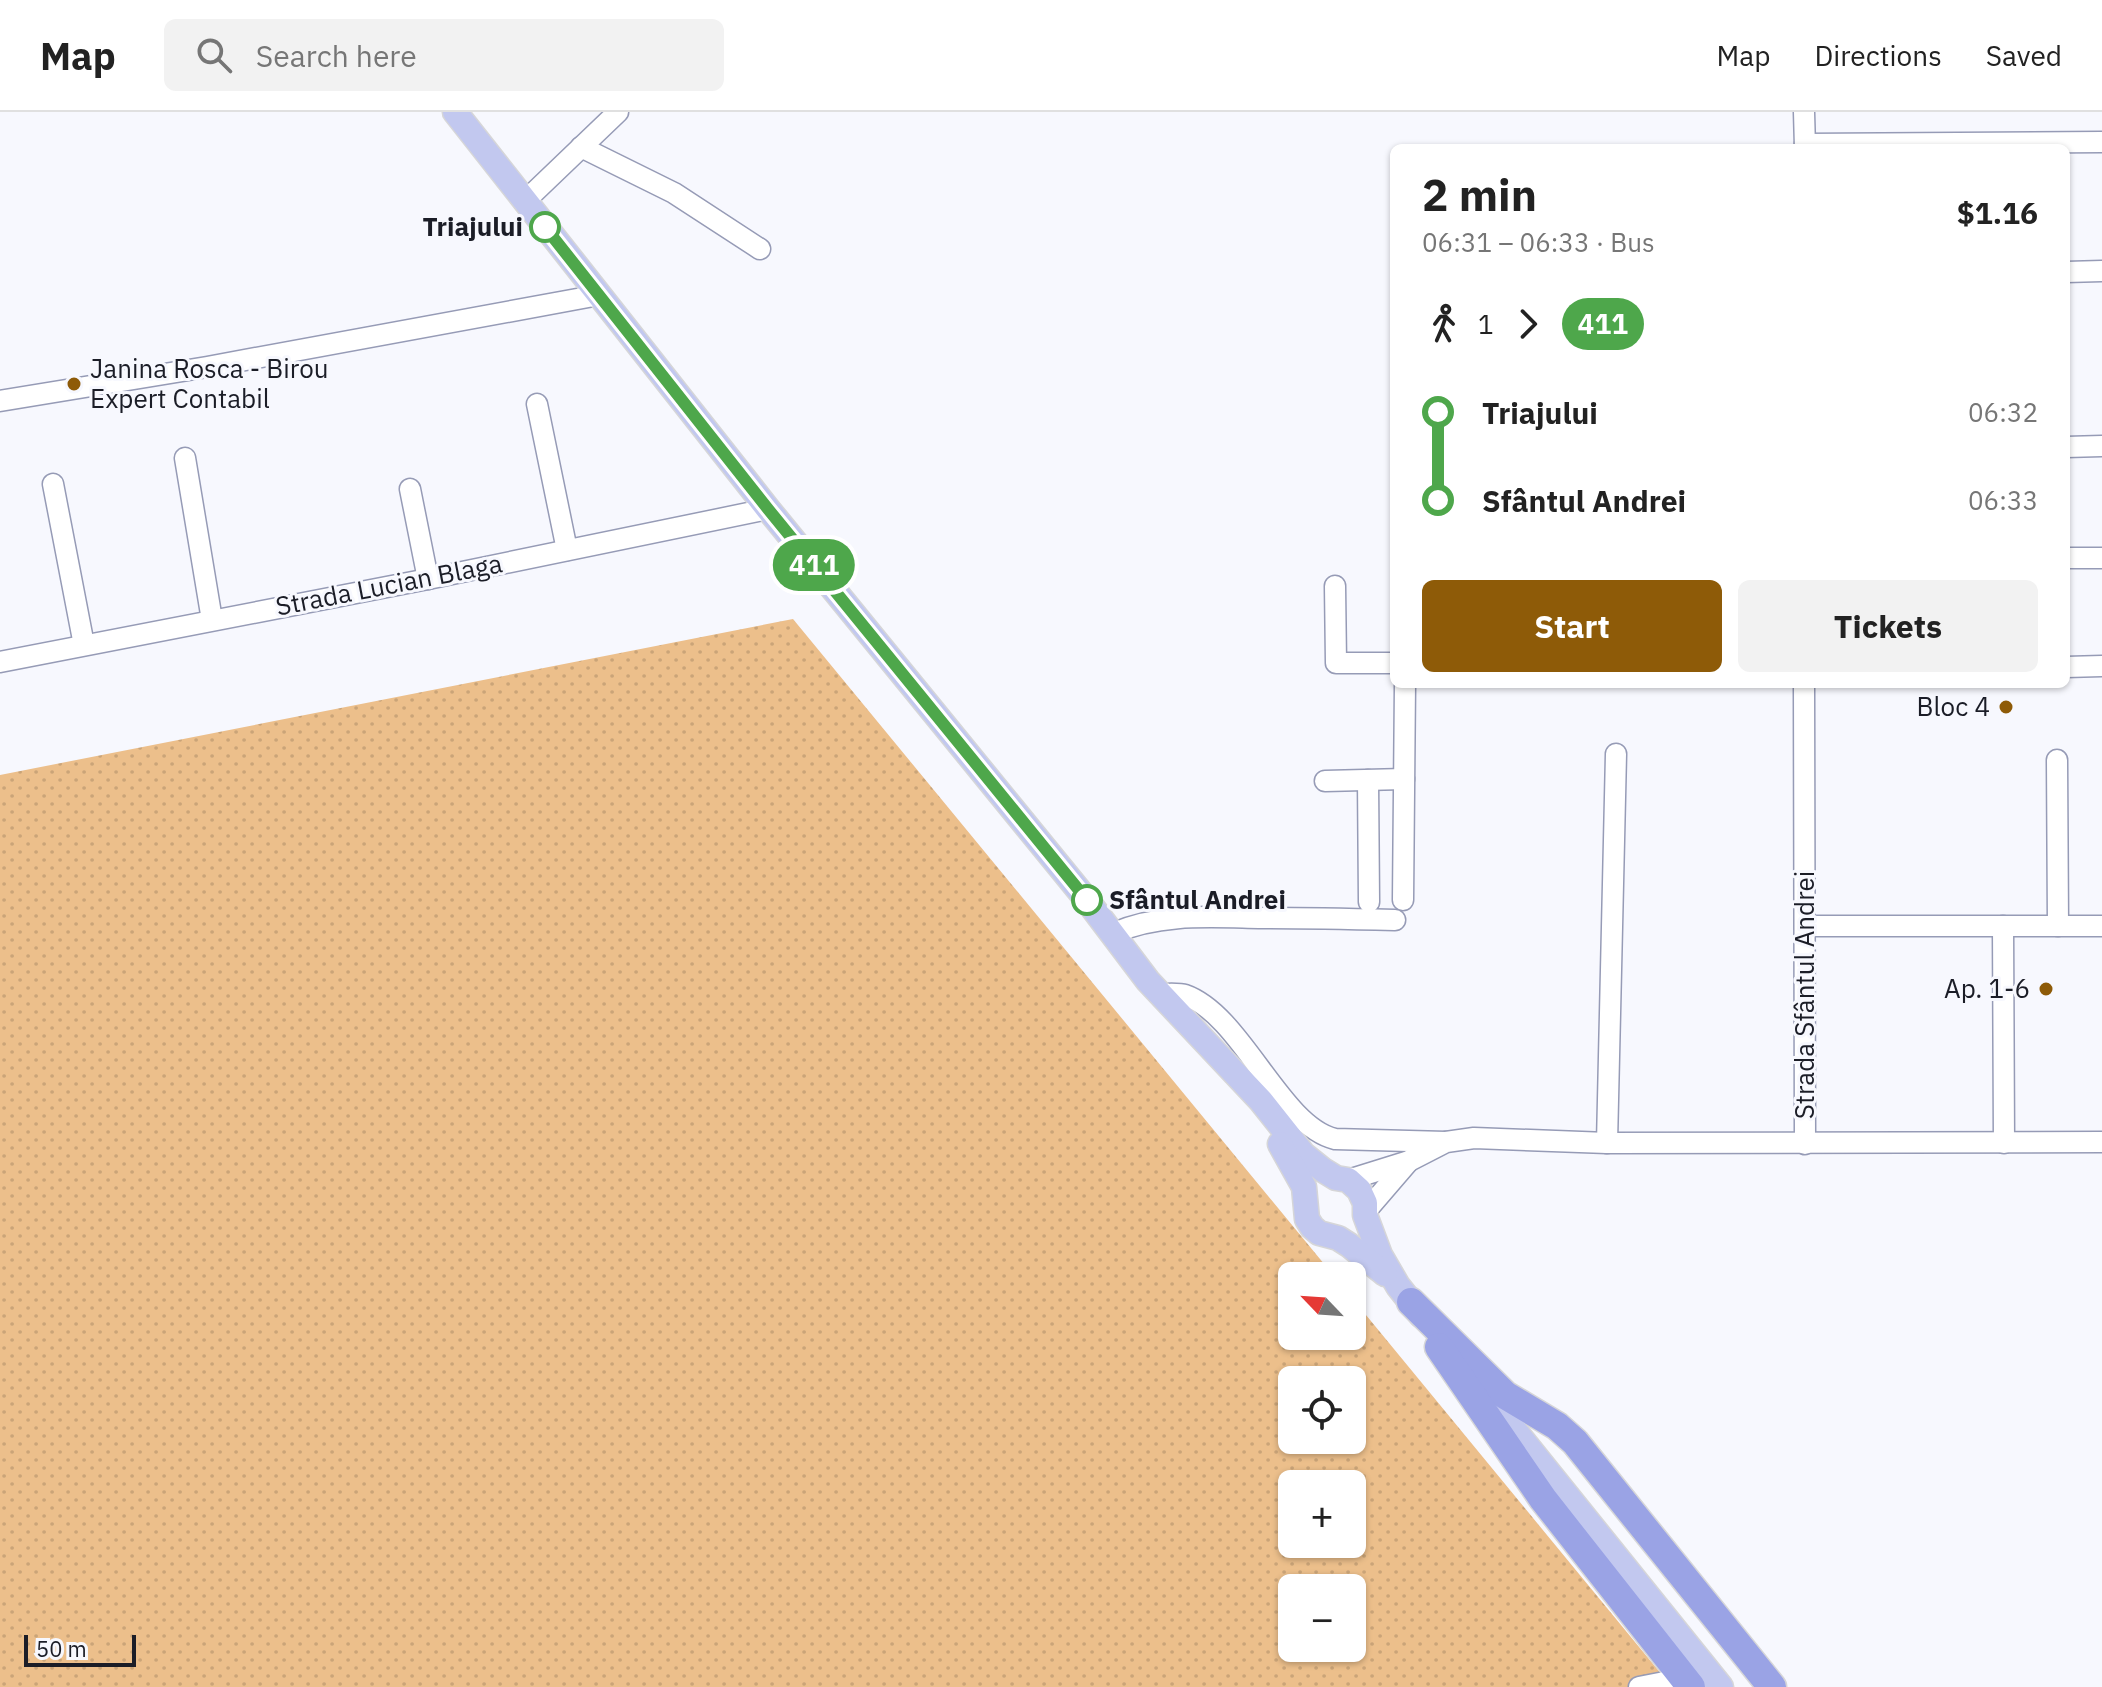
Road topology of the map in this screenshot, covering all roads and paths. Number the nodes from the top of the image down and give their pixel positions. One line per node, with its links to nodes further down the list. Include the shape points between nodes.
1 (455, 112): 8 (main road)
2 (618, 112): 7 (street)
3 (1804, 112): 5 (street)
4 (2102, 142): 6 (street)
5 (1805, 144)
6 (1954, 144)
7 (581, 147): 8 (street); 9 (street, via 674,193)
8 (524, 202): 12 (main road)
9 (760, 249)
10 (2102, 271): 11 (street)
11 (2070, 272)
12 (599, 295): 13 (street); 20 (main road)
13 (0, 401)
14 (537, 404): 21 (street)
15 (2102, 446): 16 (street)
16 (2070, 447)
17 (185, 458): 26 (street)
18 (53, 484): 27 (street)
19 (410, 489): 24 (street)
20 (768, 509): 21 (street, Strada Lucian Blaga); 46 (main road)
21 (567, 550): 24 (street, Strada Lucian Blaga)
22 (2070, 558): 23 (street)
23 (2102, 558)
24 (428, 579): 26 (street, Strada Lucian Blaga)
25 (1335, 586): 29 (street, via 1336,663)
26 (212, 620): 27 (street, Strada Lucian Blaga)
27 (84, 645): 28 (street, Strada Lucian Blaga)
28 (0, 662)
29 (1390, 663)
30 (2102, 666): 31 (street)
31 (2070, 667)
32 (1405, 688): 36 (street)
33 (1804, 688): 42 (street, Strada Sfântul Andrei)
34 (1616, 754): 51 (street)
35 (2057, 760): 44 (street)
36 (1404, 779): 37 (street); 39 (street)
37 (1368, 780): 38 (street); 40 (street)
38 (1325, 781)
39 (1403, 900)
40 (1369, 902)
41 (1395, 920): 46 (street, via 1195,917 1160,919)
42 (1805, 926): 43 (street); 53 (street, Strada Sfântul Andrei)
43 (2003, 926): 44 (street); 52 (street)
44 (2058, 926): 45 (street)
45 (2102, 926)
46 (1114, 933): 47 (main road)
47 (1161, 994): 48 (main road); 49 (street, via 1185,994 1214,1014 1304,1121 1323,1136)
48 (1236, 1075): 55 (main road, via 1303,1154); 56 (main road, via 1289,1157)
49 (1446, 1142): 51 (street, Strada Sfântul Andrei, via 1492,1138); 54 (street, Strada Sfântul Andrei)
50 (2102, 1142): 52 (street)
51 (1607, 1143): 53 (street, Strada Sfântul Andrei)
52 (2004, 1143): 53 (street)
53 (1805, 1144)
54 (1409, 1161): 55 (street, Strada Sfântul Andrei); 57 (street, Strada Sfântul Andrei)
55 (1342, 1179): 56 (main road, via 1314,1186); 57 (main road, via 1359,1190)
56 (1307, 1199): 58 (main road, via 1312,1227)
57 (1365, 1213): 58 (main road, via 1352,1234); 59 (main road, via 1376,1246)
58 (1338, 1238): 59 (main road)
59 (1404, 1294): 60 (highway, via 1543,1499); 62 (main road); 63 (highway, via 1505,1395 1575,1442)
60 (1688, 1683): 61 (street)
61 (1639, 1687)
62 (1721, 1687)
63 (1772, 1687)

